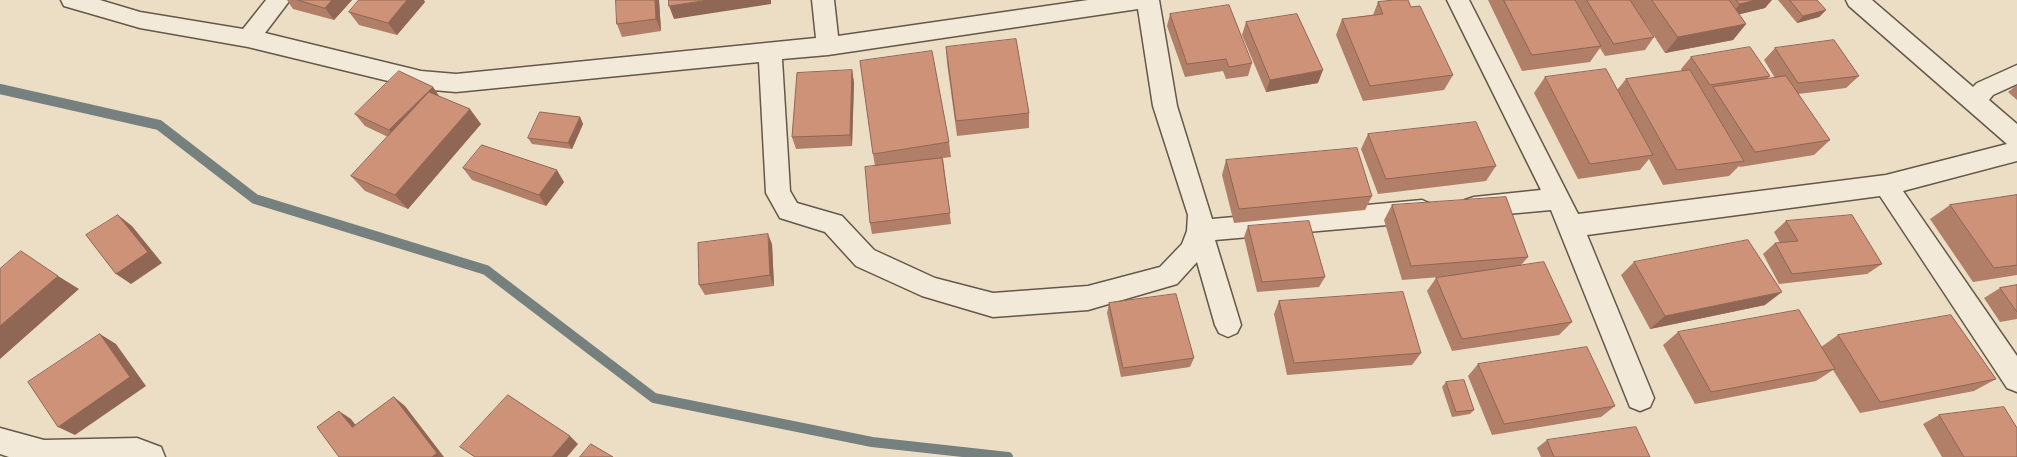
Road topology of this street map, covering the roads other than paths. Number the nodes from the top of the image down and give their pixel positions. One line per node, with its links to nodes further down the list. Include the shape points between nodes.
1 (72, 0): 7 (street, via 140,20)
2 (279, 0): 7 (street)
3 (823, 0): 8 (street)
4 (1147, 0): 8 (street); 17 (street, via 1165,106 1200,215)
5 (1458, 0): 15 (street)
6 (1857, 0): 11 (street)
7 (248, 38): 9 (street, via 421,80 456,83)
8 (828, 46): 9 (street)
9 (770, 52): 17 (street, via 778,193 789,212 833,224 866,258 932,288 993,305 1088,298 1168,276 1191,251)
10 (2017, 74): 11 (street, via 1985,89)
11 (1974, 102): 12 (street)
12 (2017, 138)
13 (2017, 151): 14 (street)
14 (1886, 185): 16 (street); 19 (street)
15 (1558, 199): 16 (street); 17 (street)
16 (1571, 226): 20 (street)
17 (1200, 231): 18 (street)
18 (1228, 325)
19 (2017, 379)
20 (1640, 398)
21 (0, 441): 22 (street, via 44,454 137,452)
22 (151, 457)

